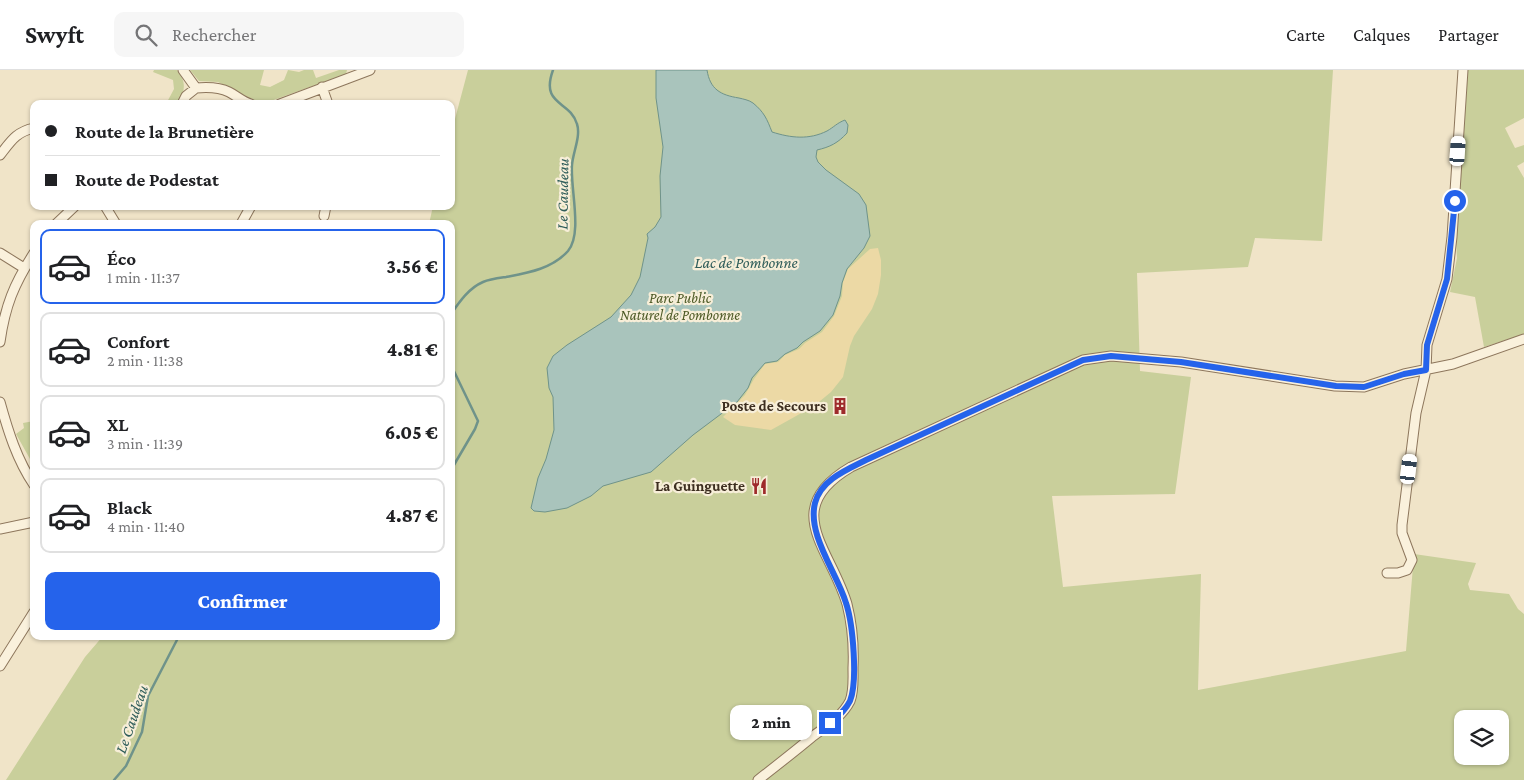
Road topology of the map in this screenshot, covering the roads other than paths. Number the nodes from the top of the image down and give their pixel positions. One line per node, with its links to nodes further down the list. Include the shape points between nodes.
1 (184, 70): 4 (street)
2 (370, 70): 5 (street)
3 (1463, 70): 21 (street, via 1447,279 1427,345)
4 (196, 88): 6 (street); 7 (street, via 227,91)
5 (322, 88): 8 (street); 9 (street)
6 (184, 100)
7 (243, 100)
8 (290, 100)
9 (326, 100)
10 (30, 129): 11 (street, via 22,131)
11 (0, 155)
12 (70, 210): 15 (street)
13 (325, 210): 14 (street)
14 (324, 216)
15 (60, 220)
16 (0, 253): 18 (street)
17 (30, 259): 18 (street)
18 (24, 268): 20 (street, via 11,294)
19 (1524, 339): 21 (street)
20 (0, 342)
21 (1426, 370): 26 (street, via 1416,413 1402,524 1412,560 1407,570); 29 (street, via 1364,387 1336,386 1181,362 1111,356 1083,360 837,476 819,494 814,518 816,532 846,603 851,624 853,692 843,712)
22 (0, 402): 23 (street, via 15,448)
23 (30, 480)
24 (30, 523): 25 (street)
25 (0, 530)
26 (1387, 573)
27 (30, 618): 28 (street)
28 (0, 666)
29 (758, 780)

